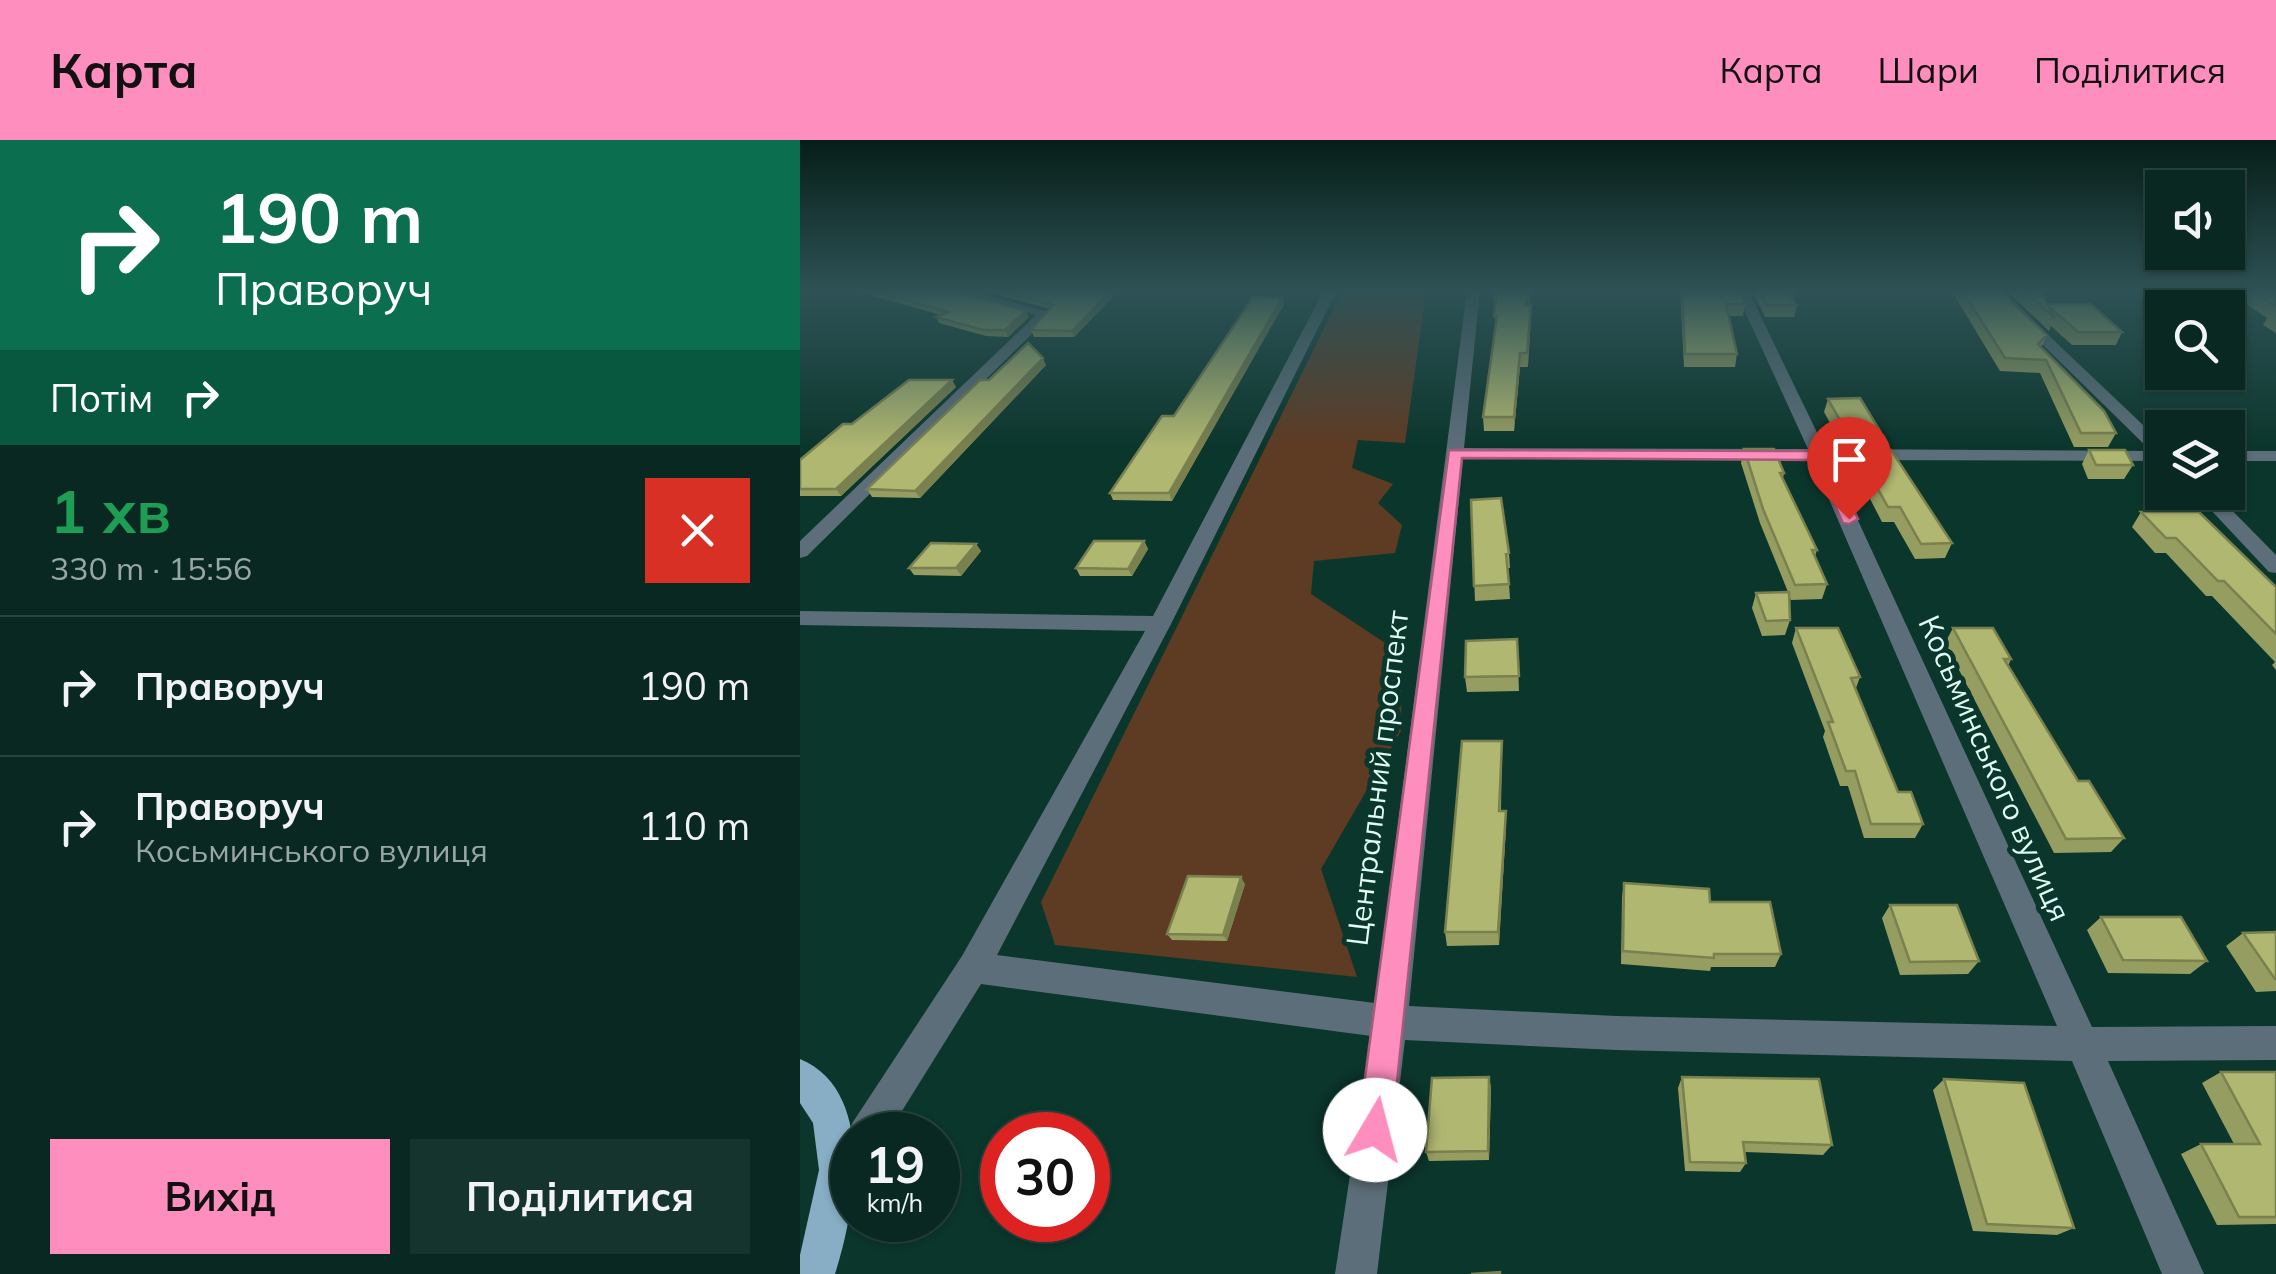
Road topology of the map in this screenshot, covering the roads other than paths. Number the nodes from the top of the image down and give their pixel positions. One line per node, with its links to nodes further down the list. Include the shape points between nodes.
1 (1016, 343): 13 (street)
2 (1303, 343): 16 (street)
3 (1467, 343): 7 (street, Центральний проспект)
4 (1767, 343): 9 (street, Косьминського вулиця)
5 (2048, 343): 6 (street)
6 (2145, 437)
7 (1454, 453): 9 (street); 18 (street, Центральний проспект)
8 (2145, 454): 9 (street)
9 (1820, 456): 20 (street, Косьминського вулиця)
10 (2245, 456): 11 (street)
11 (2276, 456)
12 (2220, 510): 14 (street)
13 (800, 552)
14 (2276, 567)
15 (800, 618): 16 (street)
16 (1160, 624): 17 (street)
17 (973, 966): 18 (street); 22 (street)
18 (1390, 1022): 20 (street); 26 (street, Центральний проспект)
19 (2276, 1043): 20 (street)
20 (2080, 1044): 27 (street, Косьминського вулиця)
21 (800, 1077): 23 (main road, via 815,1089)
22 (881, 1112)
23 (830, 1119)
24 (830, 1220): 25 (main road)
25 (814, 1274)
26 (1356, 1274)
27 (2183, 1274)

